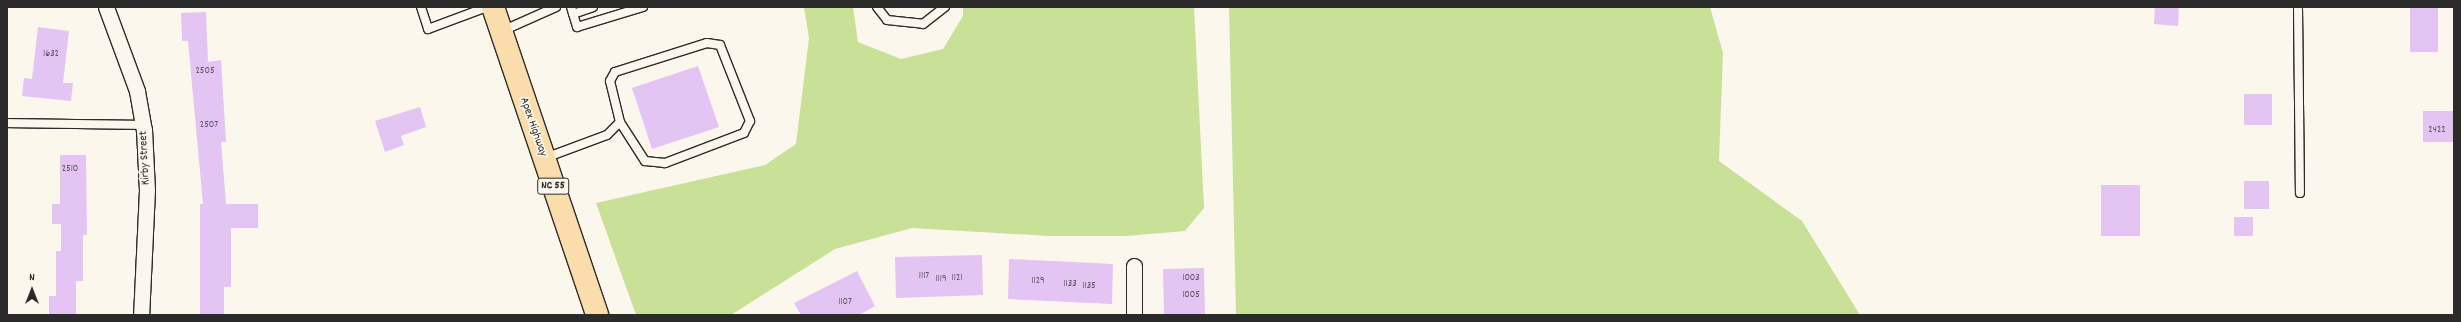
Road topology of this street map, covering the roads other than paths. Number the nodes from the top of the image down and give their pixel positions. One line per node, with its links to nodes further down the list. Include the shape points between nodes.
1 (106, 7): 15 (street, Kirby Street, via 137,91)
2 (421, 7): 3 (lane, via 428,29)
3 (487, 7)
4 (493, 7): 12 (main road, Apex Highway / NC 55)
5 (556, 7): 12 (lane)
6 (593, 7): 11 (lane)
7 (643, 7): 11 (lane, via 576,28)
8 (877, 7): 9 (lane, via 886,20 923,24)
9 (945, 7)
10 (2298, 7): 17 (lane)
11 (572, 10)
12 (501, 31): 16 (main road, Apex Highway / NC 55)
13 (620, 122): 13 (lane, via 610,81 615,72 707,43 720,45 750,121 744,133 665,164 645,161); 16 (lane, via 607,135)
14 (7, 123): 15 (lane)
15 (144, 125): 19 (street, Kirby Street, via 147,190)
16 (544, 158): 20 (main road, Apex Highway / NC 55)
17 (2300, 193)
18 (1134, 266): 21 (street)
19 (141, 315)
20 (597, 315)
21 (1134, 315)

